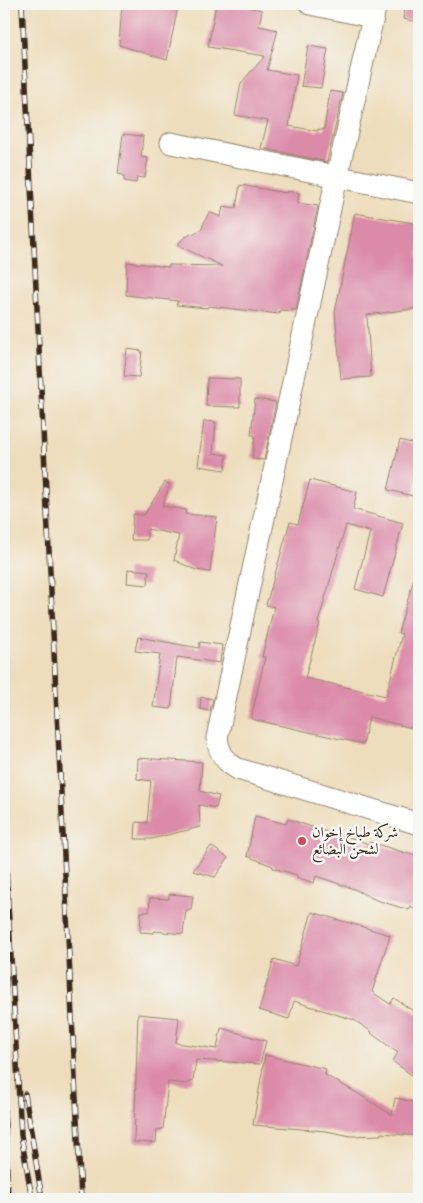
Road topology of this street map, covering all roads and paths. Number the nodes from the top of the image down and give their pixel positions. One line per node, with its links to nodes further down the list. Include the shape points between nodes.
1 (310, 4): 2 (street)
2 (374, 10): 4 (street)
3 (171, 143): 4 (street)
4 (337, 176): 5 (street); 6 (street, via 217,738 218,746 225,760 238,769)
5 (419, 193)
6 (419, 824)

